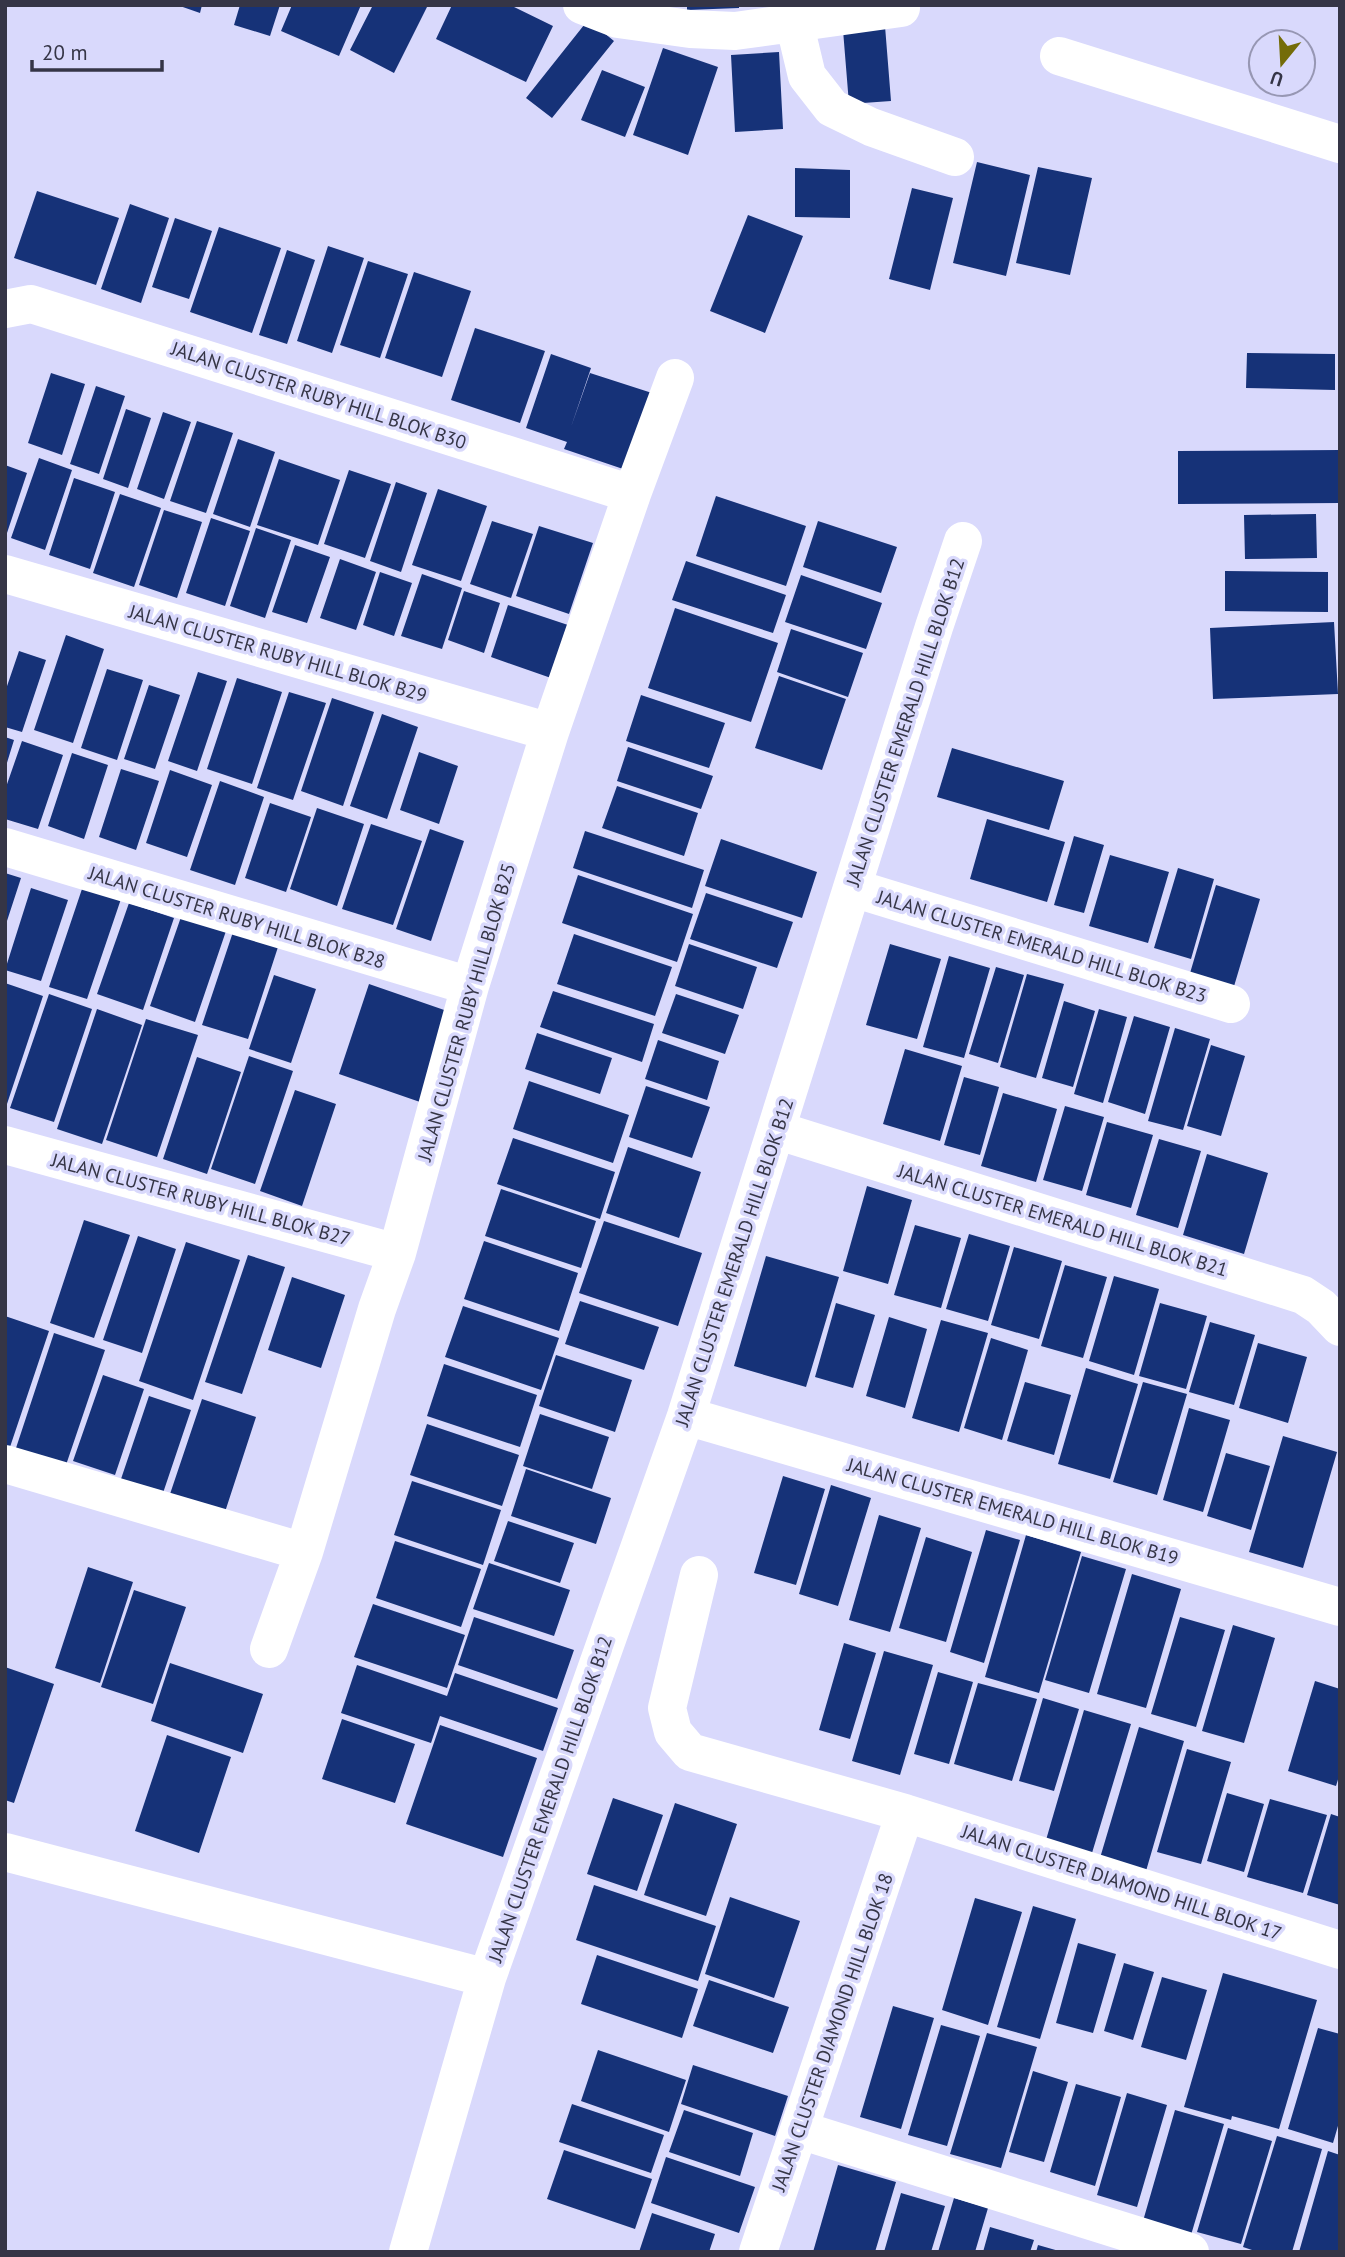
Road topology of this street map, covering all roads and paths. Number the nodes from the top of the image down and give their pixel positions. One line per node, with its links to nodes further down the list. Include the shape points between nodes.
1 (582, 5): 3 (street, via 618,19 735,31)
2 (901, 8): 3 (street)
3 (792, 14): 6 (street, via 807,76 832,108)
4 (1059, 56): 5 (street)
5 (1340, 144)
6 (956, 157)
7 (5, 309): 9 (street, JALAN CLUSTER RUBY HILL BLOK B30, via 31,304)
8 (675, 378): 9 (street, JALAN CLUSTER RUBY HILL BLOK B25)
9 (632, 494): 12 (street, JALAN CLUSTER RUBY HILL BLOK B25)
10 (963, 541): 14 (street, JALAN CLUSTER EMERALD HILL BLOK B12)
11 (5, 574): 12 (street, JALAN CLUSTER RUBY HILL BLOK B29)
12 (550, 732): 15 (street, JALAN CLUSTER RUBY HILL BLOK B25)
13 (5, 847): 15 (street, JALAN CLUSTER RUBY HILL BLOK B28)
14 (853, 888): 16 (street, JALAN CLUSTER EMERALD HILL BLOK B23); 17 (street, JALAN CLUSTER EMERALD HILL BLOK B12)
15 (470, 986): 19 (street, JALAN CLUSTER RUBY HILL BLOK B25)
16 (1231, 1004)
17 (776, 1130): 20 (street, JALAN CLUSTER EMERALD HILL BLOK B21, via 1303,1295); 21 (street, JALAN CLUSTER EMERALD HILL BLOK B12)
18 (5, 1145): 19 (street, JALAN CLUSTER RUBY HILL BLOK B27)
19 (397, 1253): 23 (street, JALAN CLUSTER RUBY HILL BLOK B25)
20 (1340, 1327)
21 (686, 1416): 25 (street, JALAN CLUSTER EMERALD HILL BLOK B19); 30 (street, JALAN CLUSTER EMERALD HILL BLOK B12)
22 (5, 1464): 23 (street)
23 (304, 1552): 26 (street, JALAN CLUSTER RUBY HILL BLOK B25)
24 (699, 1575): 27 (street, JALAN CLUSTER DIAMOND HILL BLOK 17, via 667,1708 673,1732 690,1752)
25 (1340, 1607)
26 (269, 1649)
27 (905, 1813): 29 (street, JALAN CLUSTER DIAMOND HILL BLOK 17); 31 (street, JALAN CLUSTER DIAMOND HILL BLOK 18)
28 (5, 1853): 30 (street)
29 (1340, 1950)
30 (487, 1978): 32 (street, JALAN CLUSTER EMERALD HILL BLOK B12)
31 (800, 2130): 33 (street, JALAN CLUSTER DIAMOND HILL BLOK 18); 34 (street)
32 (408, 2252)
33 (758, 2252)
34 (1190, 2252)

